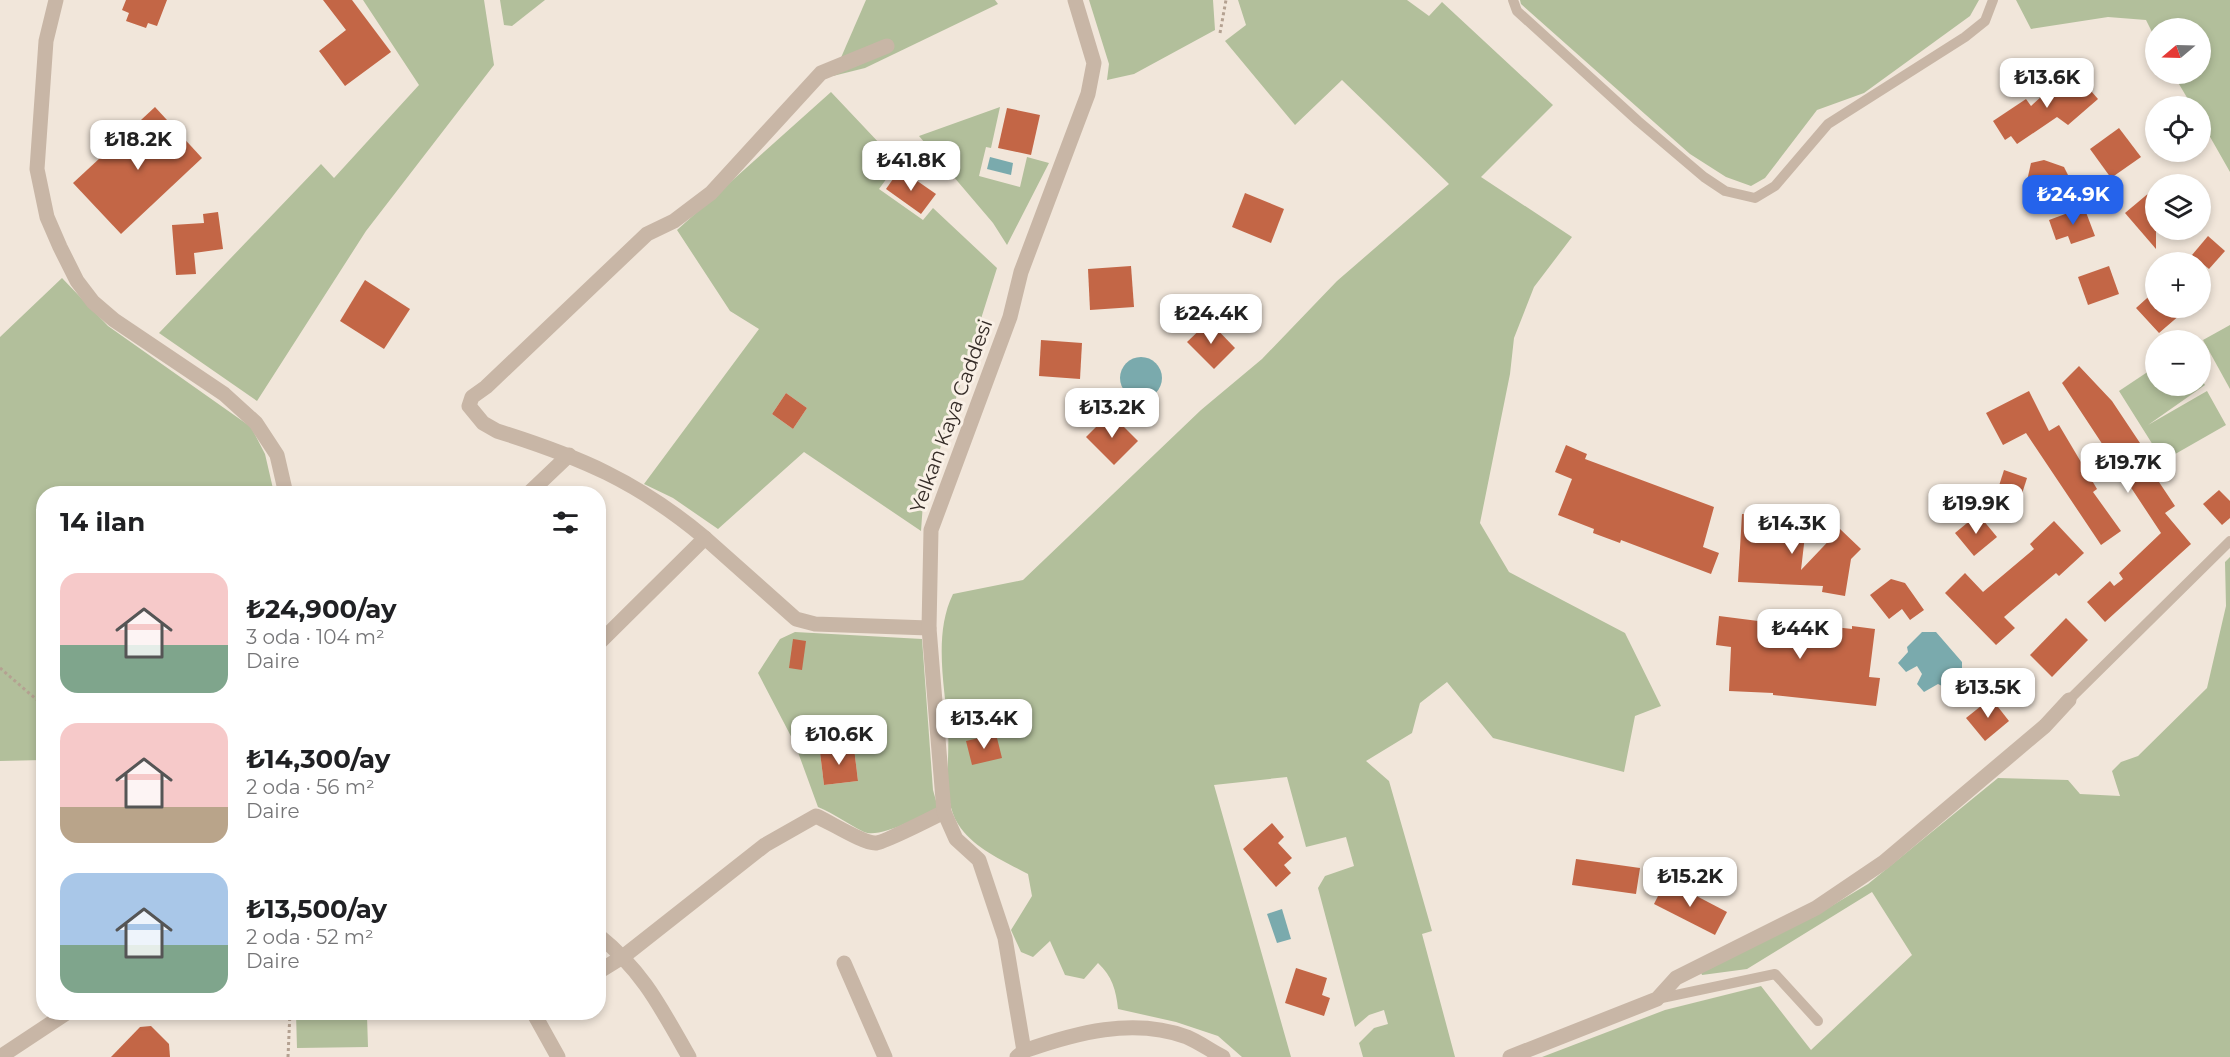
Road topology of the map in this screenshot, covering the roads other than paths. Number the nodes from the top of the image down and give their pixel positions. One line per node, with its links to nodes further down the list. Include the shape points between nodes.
1 (56, 0): 7 (street, via 46,41 38,169 47,217 60,247 93,302 224,394 256,423 277,455)
2 (1075, 0): 11 (street, Yelkan Kaya Caddesi, via 1094,63 1088,94 931,530)
3 (1513, 0): 4 (lane, via 1518,10 1671,150 1725,191 1755,198 1775,186 1828,124 1985,21)
4 (1993, 0)
5 (887, 46): 6 (street, via 822,73 711,193 674,221 647,234 472,397 470,406 483,423)
6 (569, 455): 8 (street); 9 (street, via 666,506)
7 (284, 486)
8 (536, 486)
9 (705, 538): 11 (street, via 796,619 815,624); 12 (street)
10 (2230, 541): 13 (lane)
11 (929, 628): 14 (street, Yelkan Kaya Caddesi)
12 (606, 636)
13 (2068, 700): 19 (street, via 2045,726 1884,862 1816,908 1676,978)
14 (944, 812): 16 (street, via 877,844 816,816 765,845); 23 (street, Yelkan Kaya Caddesi, via 956,839 979,860 1005,938)
15 (606, 941): 16 (street)
16 (624, 956): 18 (street); 27 (street, via 643,978)
17 (844, 963): 28 (street)
18 (606, 967)
19 (1657, 999): 22 (lane, via 1775,974); 24 (street)
20 (56, 1020): 25 (street)
21 (538, 1020): 26 (street)
22 (1818, 1021)
23 (1020, 1054): 29 (street, via 1066,1037 1136,1026 1186,1037)
24 (1517, 1056)
25 (0, 1057)
26 (558, 1057)
27 (689, 1057)
28 (885, 1057)
29 (1223, 1057)

